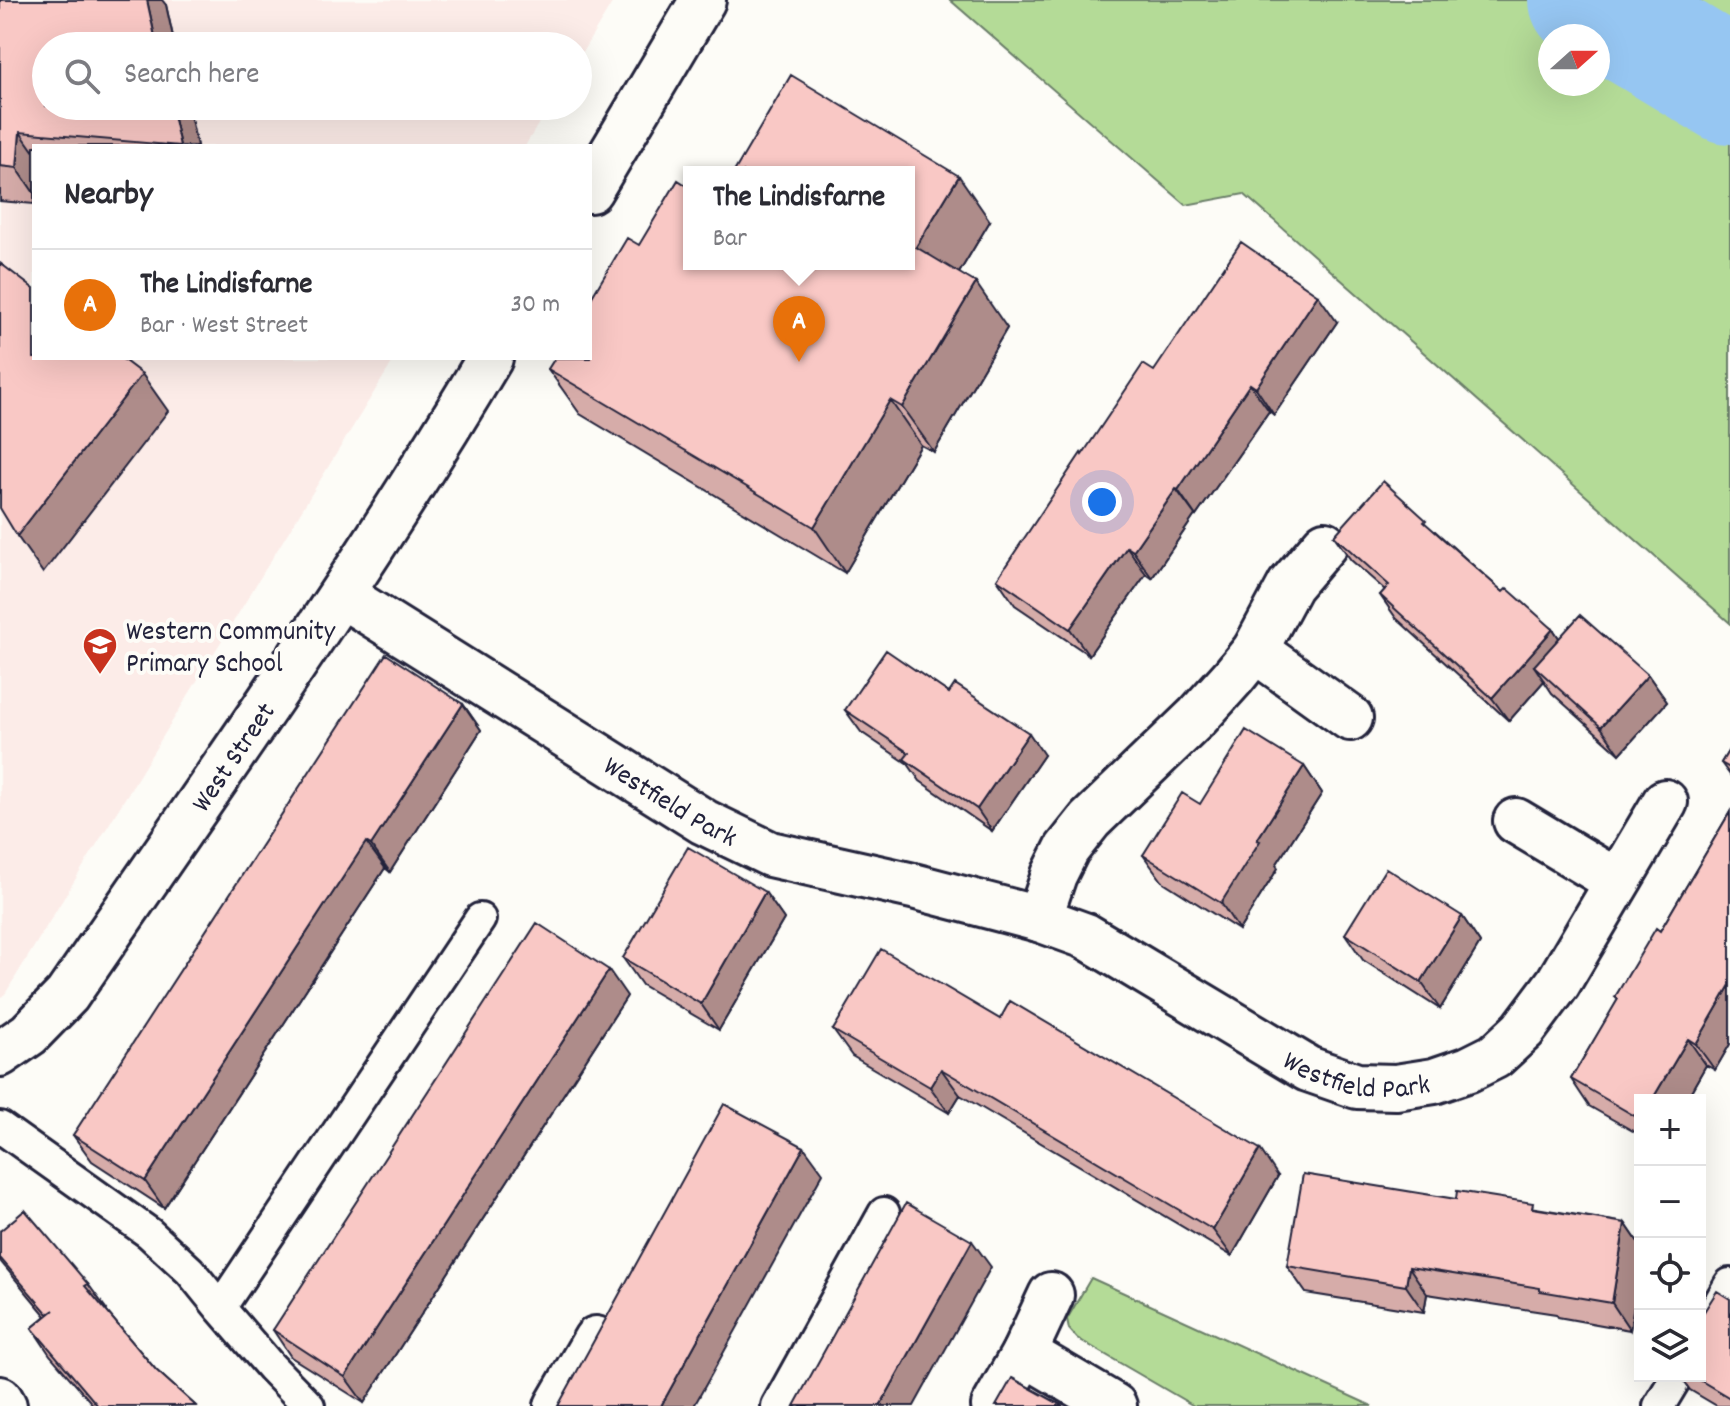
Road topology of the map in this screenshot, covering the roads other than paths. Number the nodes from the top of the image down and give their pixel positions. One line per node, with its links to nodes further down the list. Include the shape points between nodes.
1 (703, 0): 2 (street)
2 (592, 187)
3 (489, 360): 5 (street, West Street)
4 (1325, 544): 6 (street, via 1290,585)
5 (342, 595): 12 (street, Westfield Park, via 704,822 770,854); 13 (street, West Street, via 67,995 29,1034)
6 (1255, 650): 7 (street); 12 (street, via 1198,716 1090,820 1067,849)
7 (1350, 718)
8 (1665, 802): 10 (street, Westfield Park)
9 (1516, 821): 10 (street)
10 (1616, 881): 12 (street, Westfield Park, via 1558,983 1523,1030 1495,1056 1469,1069 1396,1087 1357,1086 1308,1069 1086,936)
11 (480, 919): 18 (lane)
12 (1039, 919)
13 (0, 1054)
14 (0, 1127): 18 (lane, via 149,1233)
15 (884, 1213): 27 (lane)
16 (1730, 1284): 20 (lane)
17 (1051, 1295): 21 (street)
18 (220, 1308): 25 (lane)
19 (612, 1312): 26 (street)
20 (1706, 1326)
21 (1024, 1353): 28 (street); 29 (street)
22 (1673, 1382): 30 (lane)
23 (0, 1399): 24 (street)
24 (4, 1406)
25 (309, 1406)
26 (557, 1406)
27 (777, 1406)
28 (994, 1406)
29 (1114, 1406)
30 (1659, 1406)

